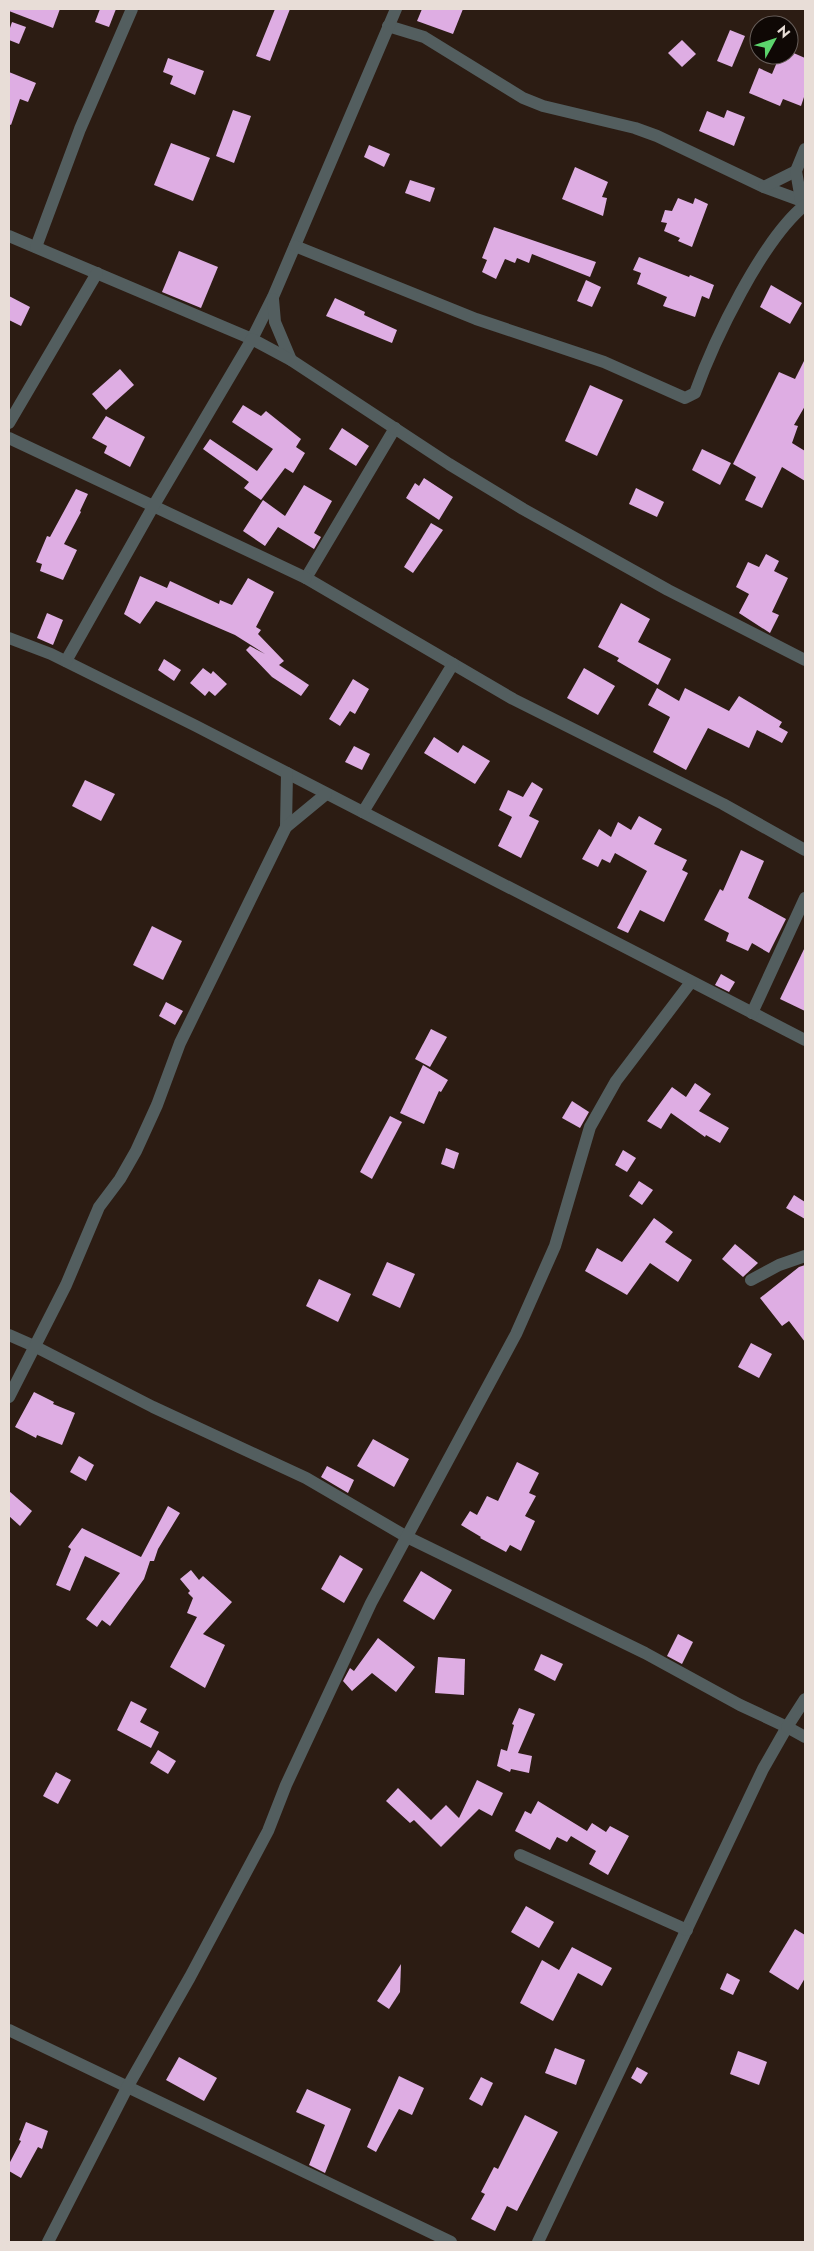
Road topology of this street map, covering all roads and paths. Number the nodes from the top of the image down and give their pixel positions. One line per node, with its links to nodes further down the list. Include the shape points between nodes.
1 (132, 9): 12 (street, via 80,128)
2 (396, 9): 3 (street)
3 (388, 26): 6 (street, via 424,37 523,98 657,136); 11 (street)
4 (805, 149): 5 (street)
5 (796, 172): 6 (street); 8 (street)
6 (764, 187): 7 (street)
7 (788, 196): 8 (street); 9 (street)
8 (804, 202): 9 (street)
9 (786, 222): 11 (street, via 735,305 695,393 685,398 604,362 476,319)
10 (9, 236): 12 (street)
11 (295, 246): 14 (street)
12 (36, 247): 13 (street)
13 (97, 273): 15 (street); 17 (street)
14 (273, 298): 15 (street); 16 (street, via 276,322)
15 (252, 339): 16 (street); 20 (street)
16 (291, 360): 18 (street)
17 (9, 423)
18 (394, 428): 21 (street); 23 (street, via 523,509 668,590)
19 (9, 438): 20 (street)
20 (154, 505): 21 (street); 24 (street)
21 (306, 578): 25 (street)
22 (9, 638): 24 (street)
23 (805, 660)
24 (66, 662): 26 (street)
25 (454, 664): 28 (street); 30 (street, via 513,699 724,804)
26 (287, 773): 27 (street); 29 (street)
27 (326, 794): 28 (street); 29 (street)
28 (363, 812): 32 (street)
29 (286, 827): 38 (street, via 180,1042 136,1150 99,1207 66,1285)
30 (805, 850)
31 (805, 898): 33 (street)
32 (690, 982): 33 (street); 40 (street, via 616,1081 590,1127 555,1246 536,1290 516,1334)
33 (752, 1013): 34 (street)
34 (805, 1040)
35 (805, 1256): 36 (street)
36 (751, 1280)
37 (9, 1335): 38 (street)
38 (34, 1346): 39 (street); 40 (street, via 153,1407 306,1478)
39 (9, 1396)
40 (407, 1537): 42 (street, via 645,1653); 47 (street, via 371,1603 286,1785 268,1831)
41 (805, 1699): 42 (street)
42 (787, 1727): 43 (street); 45 (street, via 763,1769)
43 (805, 1737)
44 (520, 1855): 45 (street)
45 (687, 1930): 50 (street)
46 (9, 2030): 47 (street)
47 (128, 2086): 48 (street); 49 (street)
48 (48, 2242)
49 (451, 2242)
50 (538, 2242)

